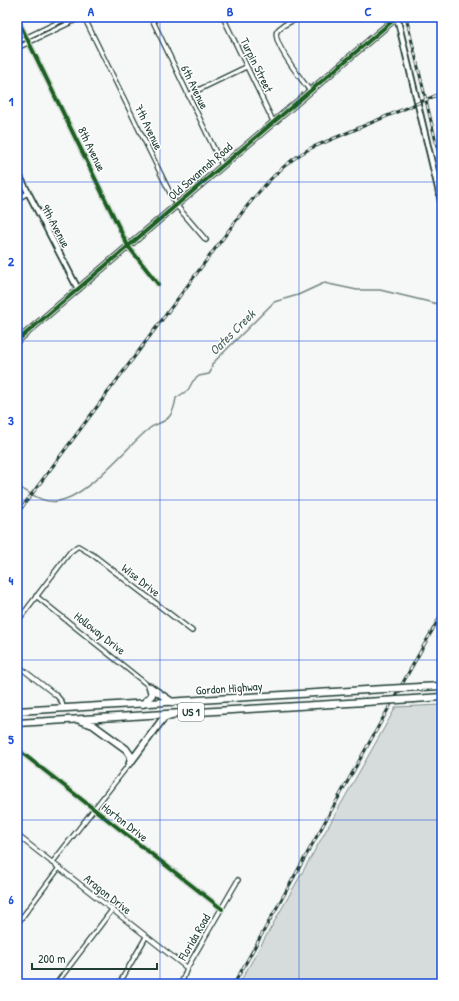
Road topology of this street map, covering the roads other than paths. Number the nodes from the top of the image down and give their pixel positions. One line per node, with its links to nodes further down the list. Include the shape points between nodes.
1 (69, 17): 8 (street)
2 (83, 17): 10 (street); 20 (street, 7th Avenue)
3 (151, 17): 14 (street, 6th Avenue)
4 (223, 17): 12 (street, Turpin Street)
5 (397, 17): 13 (street, Old Savannah Road); 21 (street)
6 (17, 18): 8 (street, 8th Avenue)
7 (299, 18): 13 (street, via 280,28 276,33 276,39)
8 (26, 38): 9 (street); 10 (street, 8th Avenue)
9 (17, 42)
10 (29, 42): 11 (street); 23 (street, 8th Avenue)
11 (17, 48)
12 (246, 67): 14 (street); 15 (street, Turpin Street)
13 (310, 90): 15 (street, Old Savannah Road)
14 (188, 95): 16 (street, 6th Avenue)
15 (273, 121): 16 (street, Old Savannah Road)
16 (222, 165): 20 (street, Old Savannah Road)
17 (17, 171): 18 (street, 9th Avenue)
18 (28, 193): 19 (street); 25 (street, 9th Avenue)
19 (17, 199)
20 (176, 205): 22 (street, 7th Avenue); 23 (street, Old Savannah Road)
21 (442, 205)
22 (206, 240)
23 (128, 246): 24 (street, 8th Avenue); 25 (street, Old Savannah Road)
24 (158, 284)
25 (78, 289): 26 (street, Old Savannah Road)
26 (17, 342)
27 (36, 596): 28 (street); 29 (street, Wise Drive, via 70,552 78,546); 32 (street, Holloway Drive)
28 (17, 622)
29 (192, 631)
30 (17, 664): 36 (street, via 57,696)
31 (442, 686): 34 (highway, Gordon Highway / US 1, bridge)
32 (150, 687): 34 (highway); 35 (highway, via 152,695)
33 (442, 697): 38 (highway, Gordon Highway / US 1, bridge)
34 (172, 702): 35 (highway, Gordon Highway / US 1)
35 (143, 704): 36 (highway, Gordon Highway / US 1)
36 (63, 708): 37 (highway, Gordon Highway / US 1)
37 (17, 711)
38 (181, 712): 39 (highway, Gordon Highway / US 1); 42 (highway, via 162,720)
39 (76, 719): 40 (highway, Gordon Highway / US 1); 42 (highway, via 93,725 126,749 131,756)
40 (17, 723)
41 (17, 750): 43 (street, Horton Drive)
42 (130, 763): 43 (street)
43 (94, 811): 45 (street); 48 (street, Horton Drive)
44 (17, 835): 45 (street, Aragon Drive)
45 (52, 863): 46 (street, Aragon Drive)
46 (59, 868): 49 (street, Aragon Drive); 50 (street)
47 (238, 880): 48 (street, Florida Road)
48 (222, 909): 52 (street, Florida Road)
49 (112, 910): 51 (street, Aragon Drive); 53 (street)
50 (17, 924)
51 (146, 937): 52 (street, Aragon Drive); 54 (street)
52 (187, 968): 55 (street, Florida Road)
53 (56, 984)
54 (119, 984)
55 (181, 984)

